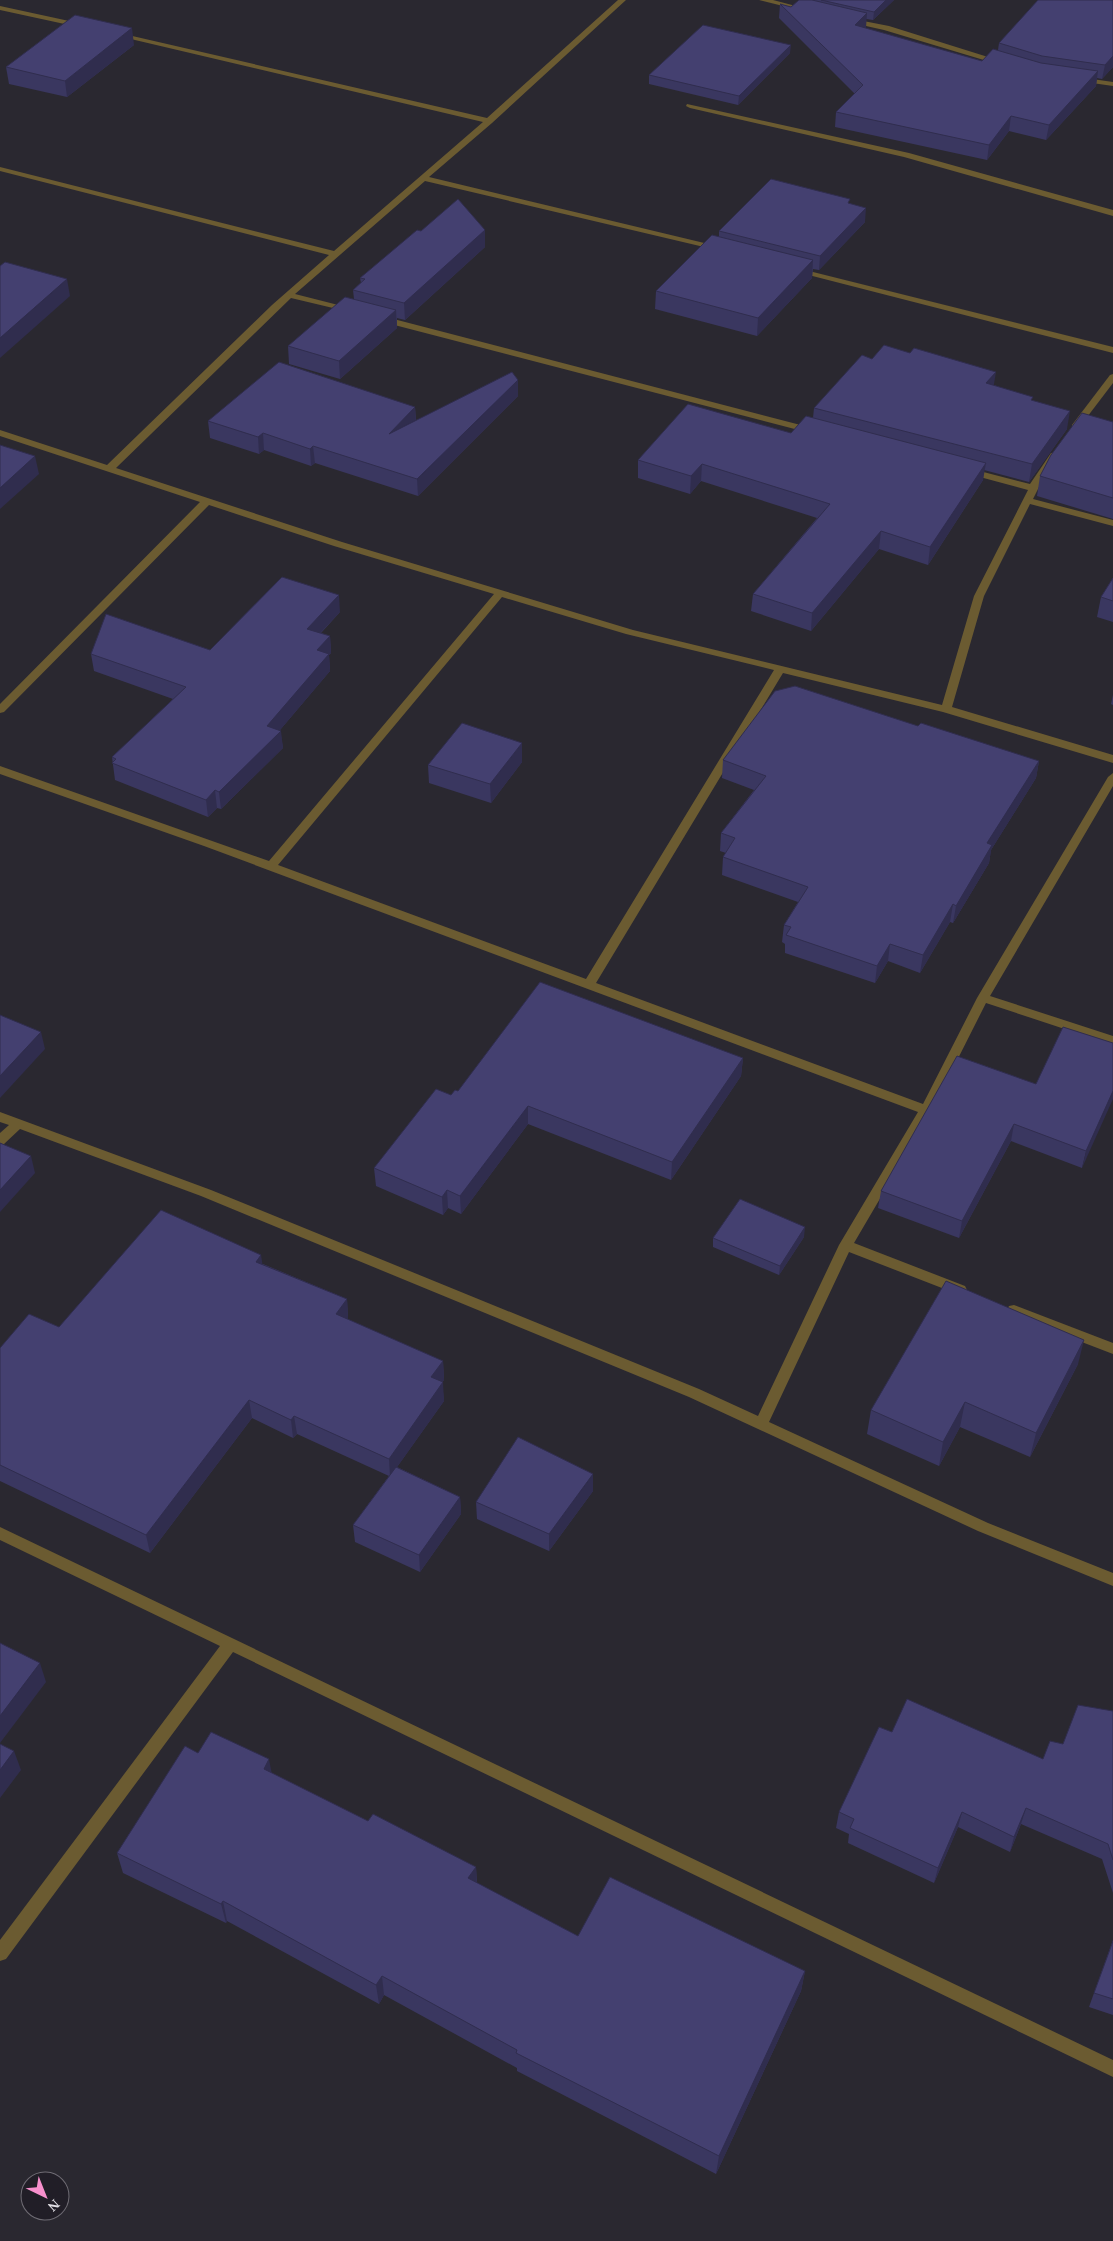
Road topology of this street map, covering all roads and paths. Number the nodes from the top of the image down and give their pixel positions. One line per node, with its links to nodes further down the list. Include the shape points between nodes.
1 (622, 0): 12 (street)
2 (763, 0): 4 (street)
3 (0, 8): 6 (street)
4 (820, 13)
5 (839, 17): 8 (street)
6 (88, 27)
7 (107, 31): 12 (street)
8 (1010, 65)
9 (1072, 78): 10 (street)
10 (1113, 84)
11 (690, 106): 15 (street, via 906,155)
12 (489, 121): 14 (street)
13 (0, 169): 17 (street)
14 (423, 178): 16 (street); 17 (street)
15 (1113, 213)
16 (726, 252)
17 (335, 254): 19 (street)
18 (783, 266): 22 (street)
19 (289, 295): 20 (street); 29 (street)
20 (357, 312)
21 (376, 317): 24 (street)
22 (1113, 350)
23 (1113, 377): 25 (street)
24 (820, 432)
25 (1071, 433)
26 (0, 434): 29 (street)
27 (1059, 449): 30 (street)
28 (956, 468): 30 (street)
29 (108, 470): 32 (street)
30 (1033, 488): 31 (street)
31 (1027, 500): 33 (street); 36 (street, via 979,596)
32 (206, 502): 34 (street); 37 (street)
33 (1113, 523)
34 (500, 593): 35 (street, via 630,632); 41 (street)
35 (780, 669): 36 (street); 42 (street)
36 (946, 709): 38 (street)
37 (0, 710)
38 (1113, 759)
39 (0, 770): 41 (street)
40 (1113, 778): 43 (street)
41 (271, 866): 42 (street)
42 (589, 984): 45 (street)
43 (983, 998): 44 (street); 45 (street)
44 (1113, 1042)
45 (926, 1110): 49 (street)
46 (0, 1117): 47 (street)
47 (18, 1124): 48 (street); 53 (street, via 206,1193 694,1393)
48 (0, 1141)
49 (846, 1245): 50 (street); 53 (street)
50 (975, 1295)
51 (1002, 1306): 52 (street)
52 (1113, 1349)
53 (761, 1424): 55 (street, via 983,1527)
54 (0, 1533): 56 (street)
55 (1113, 1580)
56 (230, 1644): 57 (street); 58 (street)
57 (0, 1953)
58 (1113, 2069)

